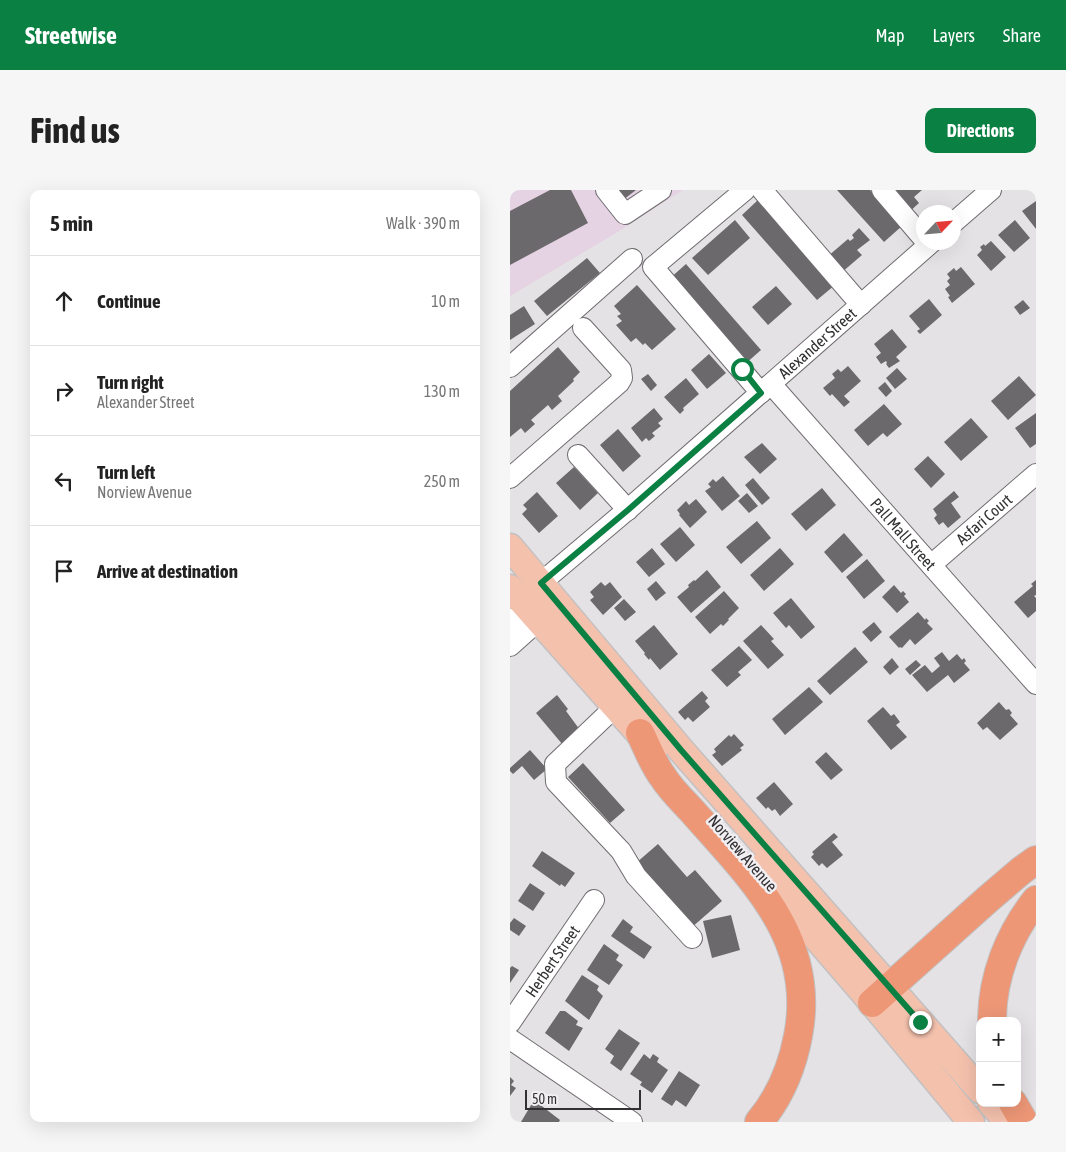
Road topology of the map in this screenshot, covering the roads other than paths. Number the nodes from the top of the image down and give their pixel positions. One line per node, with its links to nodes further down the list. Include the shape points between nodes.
1 (606, 190): 2 (street, via 625,214)
2 (660, 190)
3 (745, 190): 14 (street, Pall Mall Street, via 652,267)
4 (762, 190): 11 (street)
5 (882, 190): 8 (street)
6 (991, 190): 7 (street)
7 (961, 217)
8 (916, 228)
9 (919, 250): 11 (street, Alexander Street)
10 (632, 259): 13 (street)
11 (861, 305): 14 (street, Alexander Street)
12 (583, 328): 17 (street, via 621,370 622,378)
13 (510, 367)
14 (766, 388): 18 (street, Alexander Street); 20 (street, Pall Mall Street)
15 (578, 455): 18 (street)
16 (1036, 474): 20 (street, Asfari Court)
17 (510, 478)
18 (628, 510): 21 (street, Alexander Street)
19 (510, 548): 21 (main road, Norview Avenue)
20 (931, 565): 26 (street, Pall Mall Street)
21 (541, 583): 22 (street, Alexander Street); 33 (main road, Norview Avenue)
22 (514, 602): 23 (main road, Norview Avenue); 24 (street, via 514,624)
23 (539, 620): 25 (street); 27 (main road, Norview Avenue)
24 (510, 628)
25 (510, 646)
26 (1036, 684)
27 (616, 706): 28 (main road, Norview Avenue); 32 (street, via 555,764 556,782 621,851 636,876)
28 (640, 733): 33 (main road, Norview Avenue); 41 (highway, via 662,777 764,895 786,933 794,955 801,991 794,1056 775,1101)
29 (1036, 860): 33 (highway)
30 (594, 900): 35 (street, Herbert Street)
31 (1036, 900): 34 (highway, via 1017,927 1002,958)
32 (692, 938)
33 (880, 995): 37 (main road, Norview Avenue); 42 (main road, Norview Avenue)
34 (992, 1017)
35 (510, 1023)
36 (510, 1039): 40 (street)
37 (976, 1086)
38 (995, 1107): 43 (main road)
39 (1015, 1107): 44 (highway)
40 (632, 1122)
41 (759, 1122)
42 (971, 1122)
43 (1008, 1122)
44 (1024, 1122)

